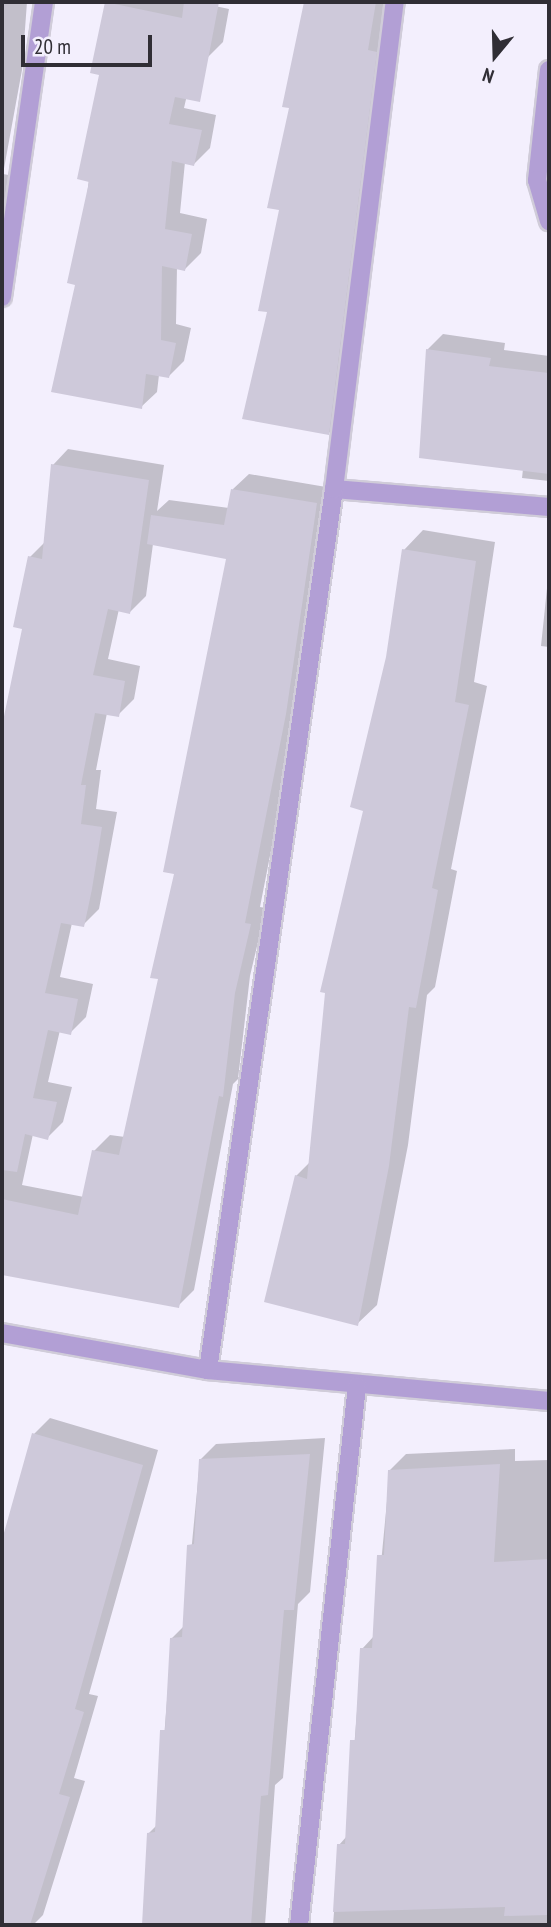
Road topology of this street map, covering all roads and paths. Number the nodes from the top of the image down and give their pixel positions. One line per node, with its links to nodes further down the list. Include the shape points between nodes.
1 (44, 2): 5 (street)
2 (395, 2): 6 (street)
3 (549, 70): 4 (street, via 537,180)
4 (549, 220)
5 (2, 297)
6 (334, 489): 7 (street); 9 (street)
7 (549, 507)
8 (2, 1333): 9 (street)
9 (208, 1370): 10 (street)
10 (357, 1386): 11 (street); 12 (street)
11 (549, 1401)
12 (299, 1925)

